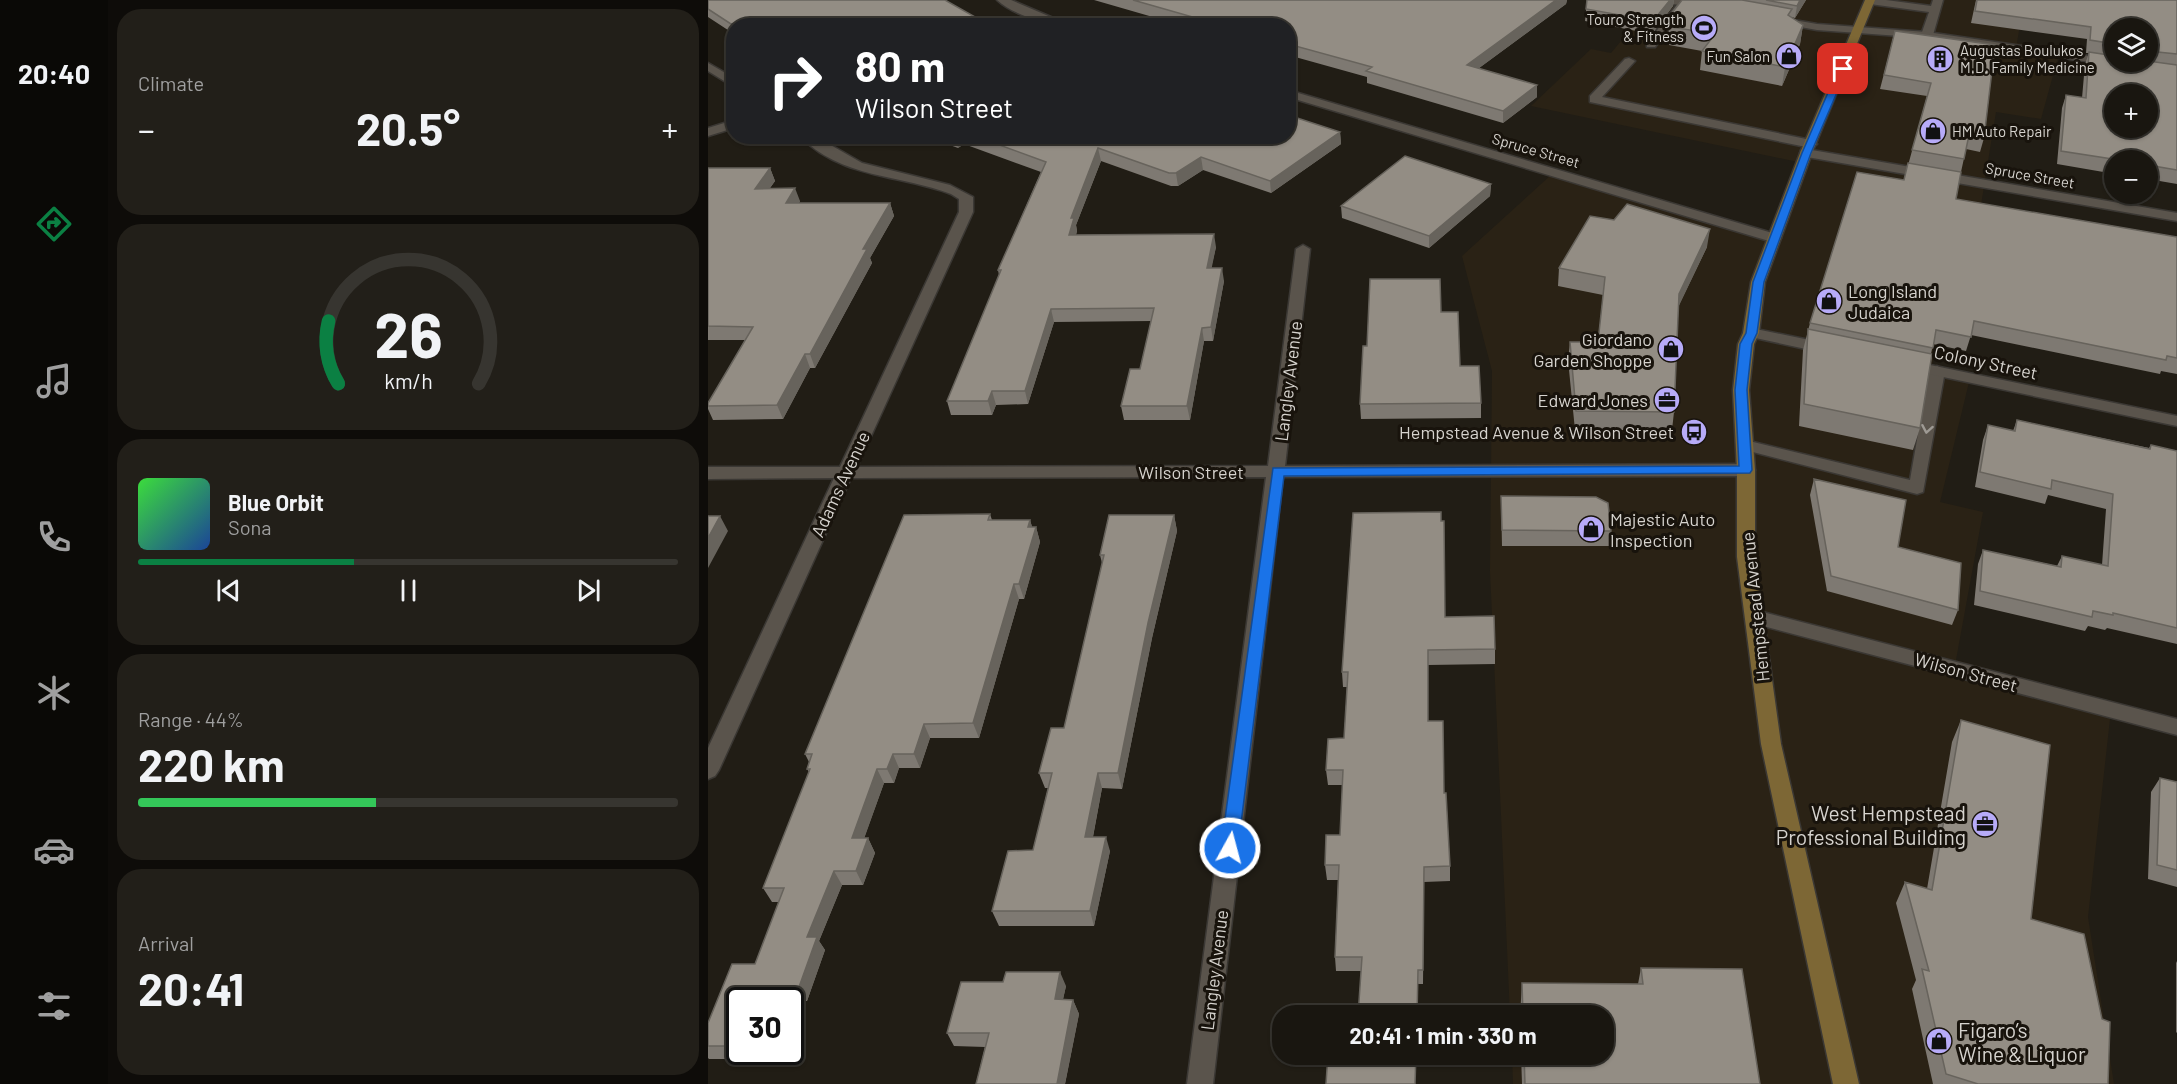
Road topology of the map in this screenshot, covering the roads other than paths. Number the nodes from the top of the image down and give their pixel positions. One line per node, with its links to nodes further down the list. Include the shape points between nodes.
1 (1002, 0): 8 (street)
2 (1667, 0): 4 (street)
3 (1870, 1): 5 (street); 9 (main road, Hempstead Avenue)
4 (1684, 3): 6 (street); 11 (street)
5 (1936, 5): 10 (street)
6 (1718, 9)
7 (1764, 17): 9 (street)
8 (1043, 18)
9 (1859, 31): 10 (street); 20 (main road, Hempstead Avenue)
10 (1927, 35): 13 (street)
11 (1651, 45)
12 (1629, 61): 20 (street, Spruce Street, via 1594,99)
13 (2104, 61)
14 (708, 66): 15 (street)
15 (726, 78)
16 (1296, 95): 22 (street, Spruce Street)
17 (726, 126): 18 (street)
18 (708, 132)
19 (819, 144): 33 (street, Adams Avenue, via 848,162 950,188 966,197 966,212)
20 (1808, 148): 21 (street, Spruce Street); 22 (main road, Hempstead Avenue)
21 (2177, 217)
22 (1774, 238): 24 (main road, Hempstead Avenue, via 1758,282)
23 (1304, 249): 31 (street, Langley Avenue)
24 (1751, 333): 25 (street); 29 (main road, Hempstead Avenue, via 1746,344 1741,390)
25 (1845, 352)
26 (1891, 362): 27 (street, Colony Street)
27 (1936, 371): 28 (street, Colony Street); 29 (street, one-way to 29, via 1917,488)
28 (2177, 421)
29 (1744, 445): 30 (main road, Hempstead Avenue)
30 (1746, 470): 31 (street, Wilson Street); 34 (main road, Hempstead Avenue, via 1746,557)
31 (1278, 471): 33 (street, Wilson Street); 37 (street, Langley Avenue)
32 (708, 473): 33 (street, Wilson Street)
33 (846, 473): 36 (street, Adams Avenue)
34 (1755, 617): 35 (street, Wilson Street); 38 (main road, Hempstead Avenue, via 1771,744)
35 (2177, 728)
36 (708, 770)
37 (1200, 1084)
38 (1846, 1084)

